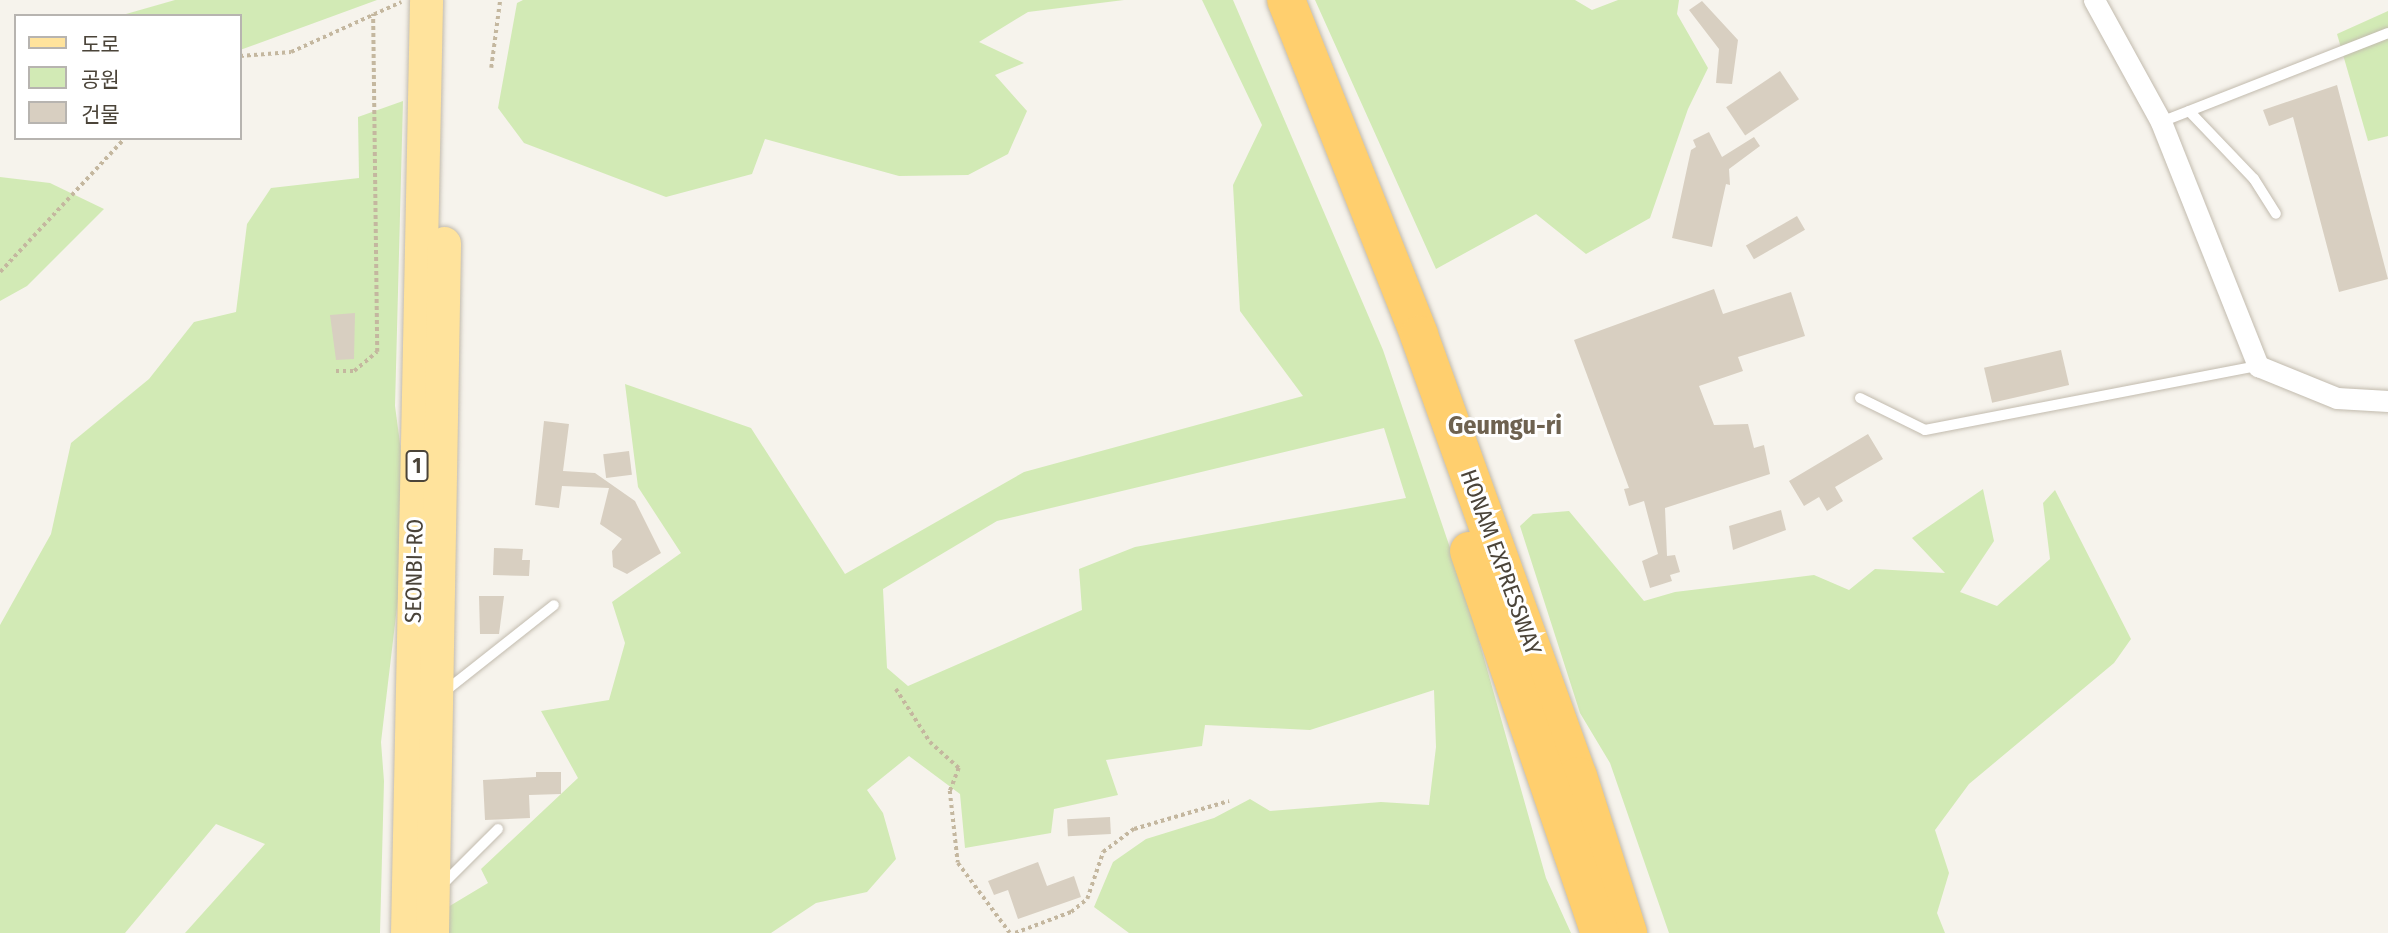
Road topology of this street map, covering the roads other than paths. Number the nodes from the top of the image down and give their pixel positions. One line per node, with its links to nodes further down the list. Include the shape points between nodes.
1 (449, 0): 14 (main road, SEONBI-RO / 1)
2 (1260, 0): 19 (highway, HONAM EXPRESSWAY, via 1378,285)
3 (1286, 0): 20 (highway, HONAM EXPRESSWAY, via 1419,335 1578,776)
4 (414, 1): 17 (main road, SEONBI-RO / 1)
5 (2101, 1): 8 (street)
6 (2388, 33): 7 (lane)
7 (2189, 111): 8 (lane); 9 (lane, via 2254,178)
8 (2161, 122): 10 (street)
9 (2276, 214)
10 (2258, 366): 11 (lane, via 1925,430); 12 (street, via 2337,398)
11 (1860, 398)
12 (2388, 401)
13 (554, 605): 14 (lane)
14 (436, 698): 16 (main road, SEONBI-RO / 1)
15 (498, 829): 16 (lane)
16 (433, 894): 18 (main road, SEONBI-RO / 1)
17 (407, 933)
18 (432, 933)
19 (1600, 933)
20 (1628, 933)

